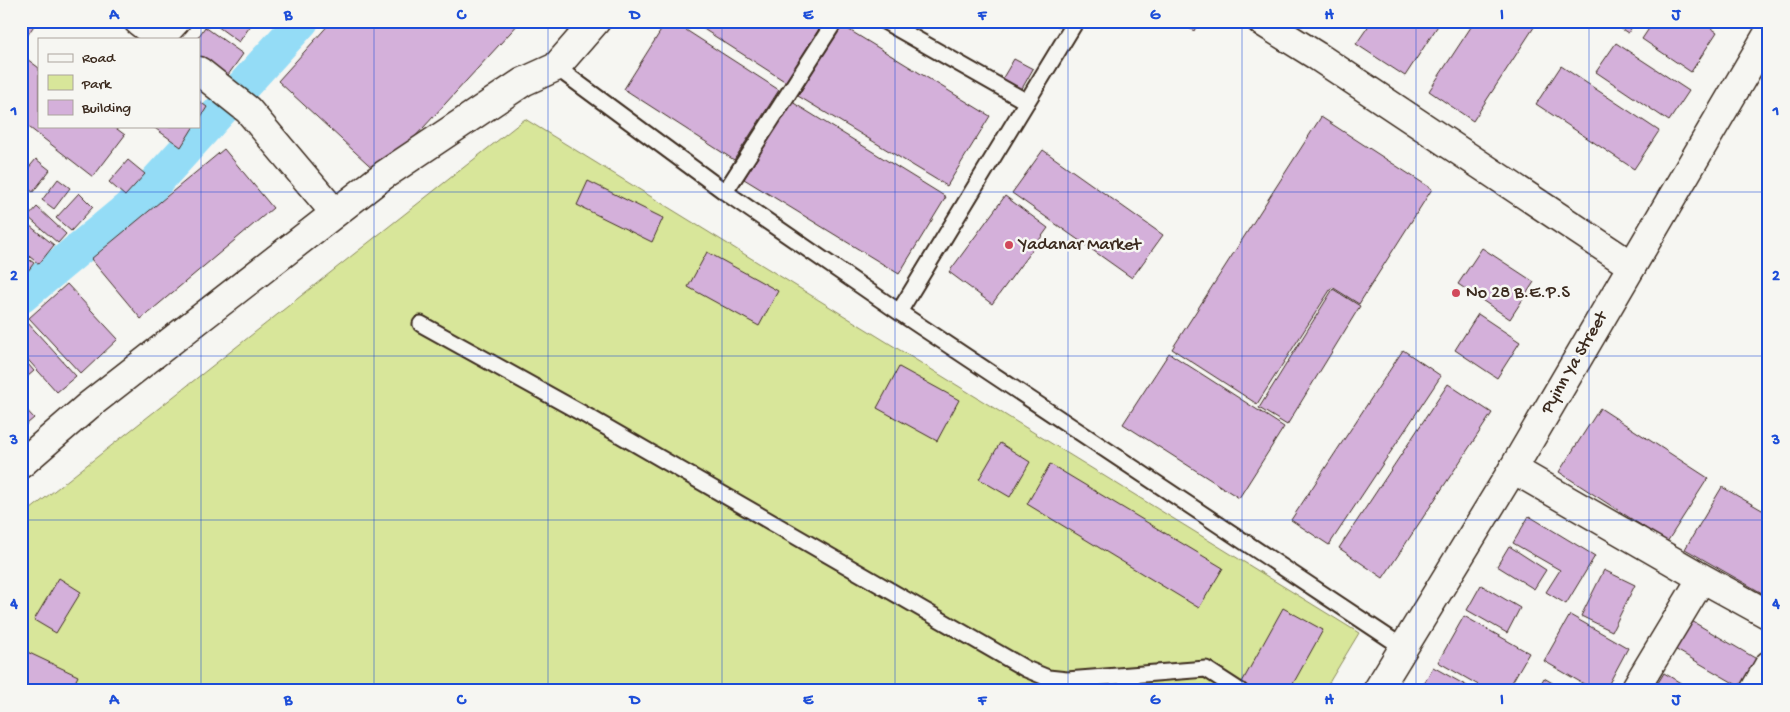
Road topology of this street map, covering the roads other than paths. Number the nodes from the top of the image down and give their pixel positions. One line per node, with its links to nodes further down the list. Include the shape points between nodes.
1 (138, 21): 9 (street)
2 (176, 21): 9 (street)
3 (596, 21): 10 (street)
4 (835, 21): 13 (lane)
5 (884, 21): 12 (lane)
6 (1076, 21): 12 (lane)
7 (1261, 21): 15 (street)
8 (1769, 32): 15 (street, Pyinn Ya Street)
9 (160, 38)
10 (556, 67): 13 (lane); 14 (street, via 523,82 470,116)
11 (208, 78): 14 (street, via 248,110)
12 (1027, 102): 16 (lane)
13 (725, 192): 16 (lane)
14 (335, 213): 18 (street, via 88,406)
15 (1632, 266): 19 (street, Pyinn Ya Street)
16 (899, 312): 22 (lane)
17 (421, 324): 24 (lane, via 1026,669 1048,678 1067,680 1206,669)
18 (21, 464)
19 (1513, 468): 20 (street); 22 (street, Pyinn Ya Street)
20 (1702, 578): 21 (street); 26 (street)
21 (1769, 615)
22 (1404, 648): 25 (street, Pyinn Ya Street)
23 (1769, 665): 27 (street)
24 (1240, 691)
25 (1377, 691)
26 (1634, 691)
27 (1754, 691)

